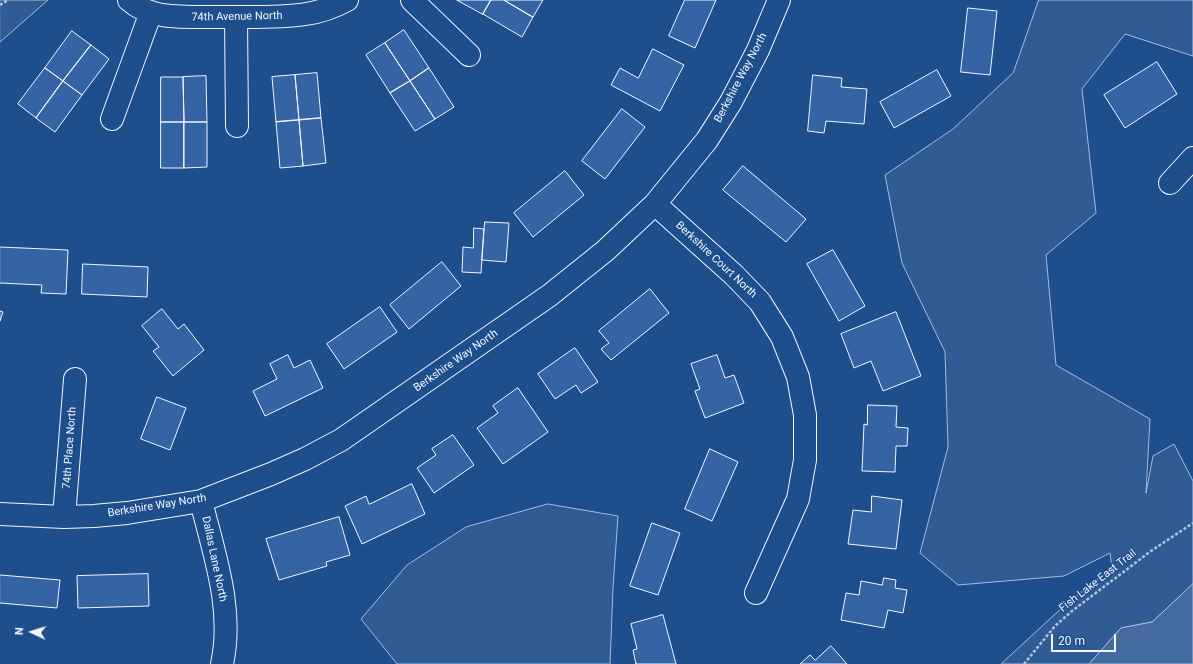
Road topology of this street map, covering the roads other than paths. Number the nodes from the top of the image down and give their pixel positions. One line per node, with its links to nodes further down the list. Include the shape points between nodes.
1 (129, 0): 5 (street, 74th Avenue North)
2 (347, 0): 6 (street, 74th Avenue North, via 334,7 308,14)
3 (412, 0): 7 (street)
4 (779, 0): 12 (street, Berkshire Way North, via 758,50 731,102 707,140)
5 (151, 12): 6 (street, 74th Avenue North, via 188,18); 8 (street)
6 (236, 17): 9 (street)
7 (469, 55)
8 (112, 119)
9 (237, 126)
10 (1193, 158): 11 (street)
11 (1170, 183)
12 (655, 204): 14 (street, Berkshire Way North, via 605,251 550,295 341,440 271,474); 17 (street, Berkshire Court North, via 760,302 782,337 798,377 805,415 805,460 798,499)
13 (75, 379): 16 (street, 74th Place North)
14 (201, 501): 16 (street, Berkshire Way North, via 127,513); 18 (street, Dallas Lane North, via 219,572 225,610)
15 (0, 514): 16 (street, Berkshire Way North)
16 (64, 517)
17 (756, 593)
18 (222, 664)

